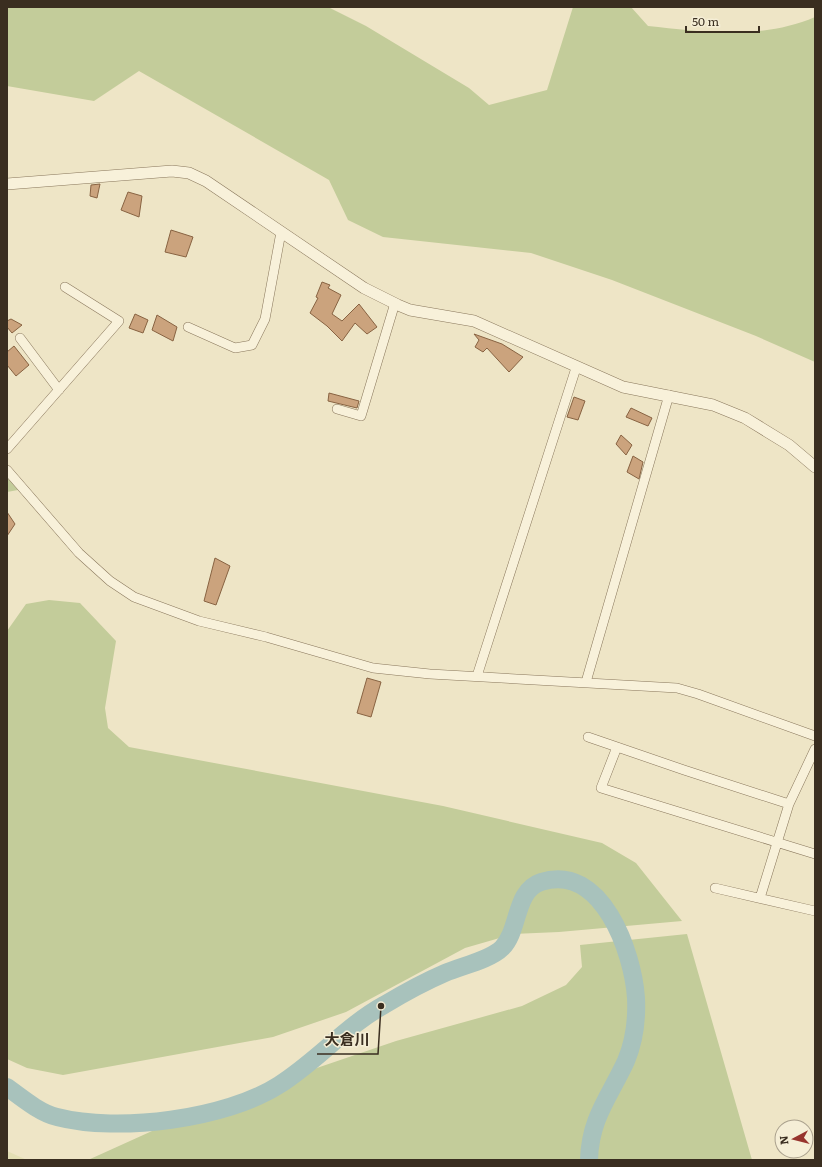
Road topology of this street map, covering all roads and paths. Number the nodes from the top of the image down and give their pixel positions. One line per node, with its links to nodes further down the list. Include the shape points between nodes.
1 (7, 184): 2 (street, via 172,171 189,173 206,181)
2 (280, 232): 4 (street, via 364,288); 5 (street, via 265,319 252,345 235,348)
3 (65, 287): 8 (street, via 119,321)
4 (395, 303): 7 (street, via 410,310 474,321); 10 (street, via 361,416)
5 (188, 327)
6 (20, 338): 8 (street)
7 (576, 368): 9 (street, via 623,387); 14 (street)
8 (59, 390): 11 (street)
9 (669, 395): 12 (street, via 713,404 745,418 789,445); 15 (street)
10 (337, 409)
11 (7, 449)
12 (815, 467)
13 (7, 470): 14 (street, via 79,553 110,580 134,596 199,621 266,637 373,668)
14 (477, 676): 15 (street)
15 (586, 682): 17 (street, via 677,688)
16 (588, 736): 18 (street)
17 (815, 736)
18 (617, 747): 20 (street); 21 (street, via 601,788)
19 (815, 749): 20 (street)
20 (789, 804): 21 (street)
21 (777, 842): 22 (street); 24 (street)
22 (815, 854)
23 (715, 888): 24 (street)
24 (760, 898): 25 (street)
25 (815, 911)

